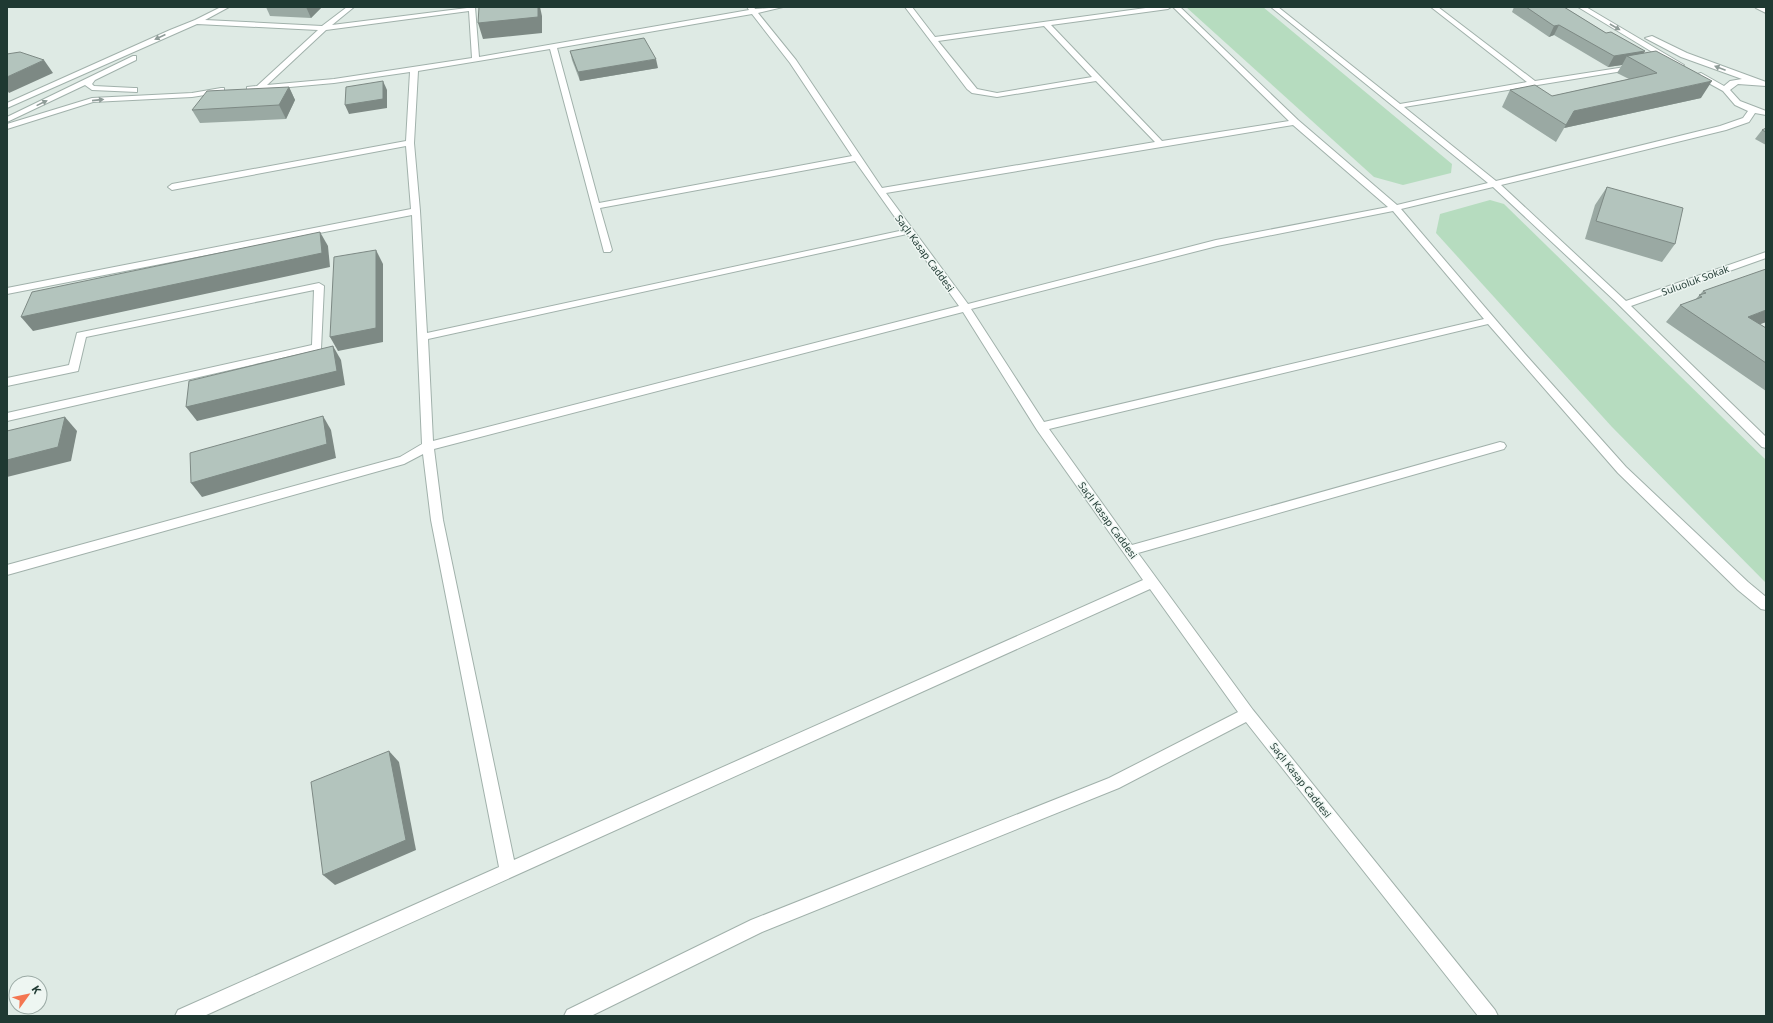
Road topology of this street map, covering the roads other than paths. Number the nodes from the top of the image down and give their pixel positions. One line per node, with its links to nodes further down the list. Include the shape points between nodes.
1 (226, 7): 15 (street)
2 (351, 7): 17 (street)
3 (780, 7): 13 (street)
4 (908, 7): 18 (street)
5 (1168, 7): 16 (street)
6 (1176, 7): 39 (street)
7 (1274, 7): 35 (street)
8 (1434, 7): 28 (street)
9 (1581, 7): 21 (street, one-way to 21)
10 (1596, 7): 27 (street, one-way to 10, via 1666,46)
11 (1758, 7): 14 (street)
12 (472, 8): 17 (street); 20 (street)
13 (752, 9): 19 (street); 43 (street, Saçlı Kasap Caddesi, via 793,62)
14 (1766, 11)
15 (196, 22): 17 (street); 26 (street, via 180,35); 34 (street, one-way to 34)
16 (1046, 24): 18 (street); 25 (street)
17 (324, 28): 29 (street)
18 (934, 39): 25 (street, via 970,87 984,93 997,95)
19 (553, 48): 20 (street); 47 (street)
20 (476, 60): 24 (street)
21 (1673, 60): 22 (street); 32 (street)
22 (1658, 63)
23 (1642, 66): 28 (street)
24 (414, 69): 29 (street, via 334,81); 41 (street)
25 (1098, 78): 42 (street)
26 (92, 79): 33 (street, via 88,84 92,88); 38 (street, one-way to 26)
27 (1763, 82): 32 (street, via 1731,84)
28 (1534, 84): 35 (street)
29 (259, 88): 30 (street)
30 (244, 89)
31 (230, 90): 33 (street)
32 (1726, 90): 36 (street, via 1734,100)
33 (207, 91): 40 (street, one-way to 33, via 92,100 192,95)
34 (7, 106)
35 (1399, 106): 44 (street)
36 (1753, 110): 37 (street); 44 (street, via 1746,120 1723,128)
37 (1766, 113)
38 (7, 120)
39 (1295, 122): 42 (street); 48 (street)
40 (7, 127)
41 (410, 143): 45 (street); 49 (street)
42 (1161, 144): 46 (street)
43 (857, 158): 46 (street, Saçlı Kasap Caddesi); 47 (street)
44 (1494, 183): 48 (street); 54 (street)
45 (172, 187)
46 (880, 191): 50 (street, Saçlı Kasap Caddesi)
47 (595, 206): 51 (street)
48 (1395, 208): 55 (street, via 1216,243); 56 (street)
49 (416, 210): 53 (street); 57 (street)
50 (910, 231): 55 (street, Saçlı Kasap Caddesi); 57 (street)
51 (607, 250)
52 (1766, 255): 54 (street, Suluoluk Sokak)
53 (7, 291)
54 (1625, 305): 61 (street)
55 (964, 306): 60 (street, Saçlı Kasap Caddesi); 62 (street)
56 (1491, 320): 60 (street); 67 (street, via 1622,470)
57 (422, 337): 62 (street)
58 (7, 382): 59 (street, via 74,368 81,335 319,286 317,347)
59 (7, 417)
60 (1041, 427): 64 (street, Saçlı Kasap Caddesi)
61 (1766, 444)
62 (428, 446): 65 (street, via 404,460); 69 (street, via 437,520)
63 (1500, 446): 64 (street)
64 (1129, 551): 66 (street, Saçlı Kasap Caddesi)
65 (7, 570)
66 (1152, 582): 68 (street, Saçlı Kasap Caddesi); 69 (street)
67 (1766, 605)
68 (1248, 714): 71 (street, via 1114,783 757,926); 72 (street, Saçlı Kasap Caddesi)
69 (508, 871): 70 (street)
70 (184, 1016)
71 (573, 1016)
72 (1489, 1016)

